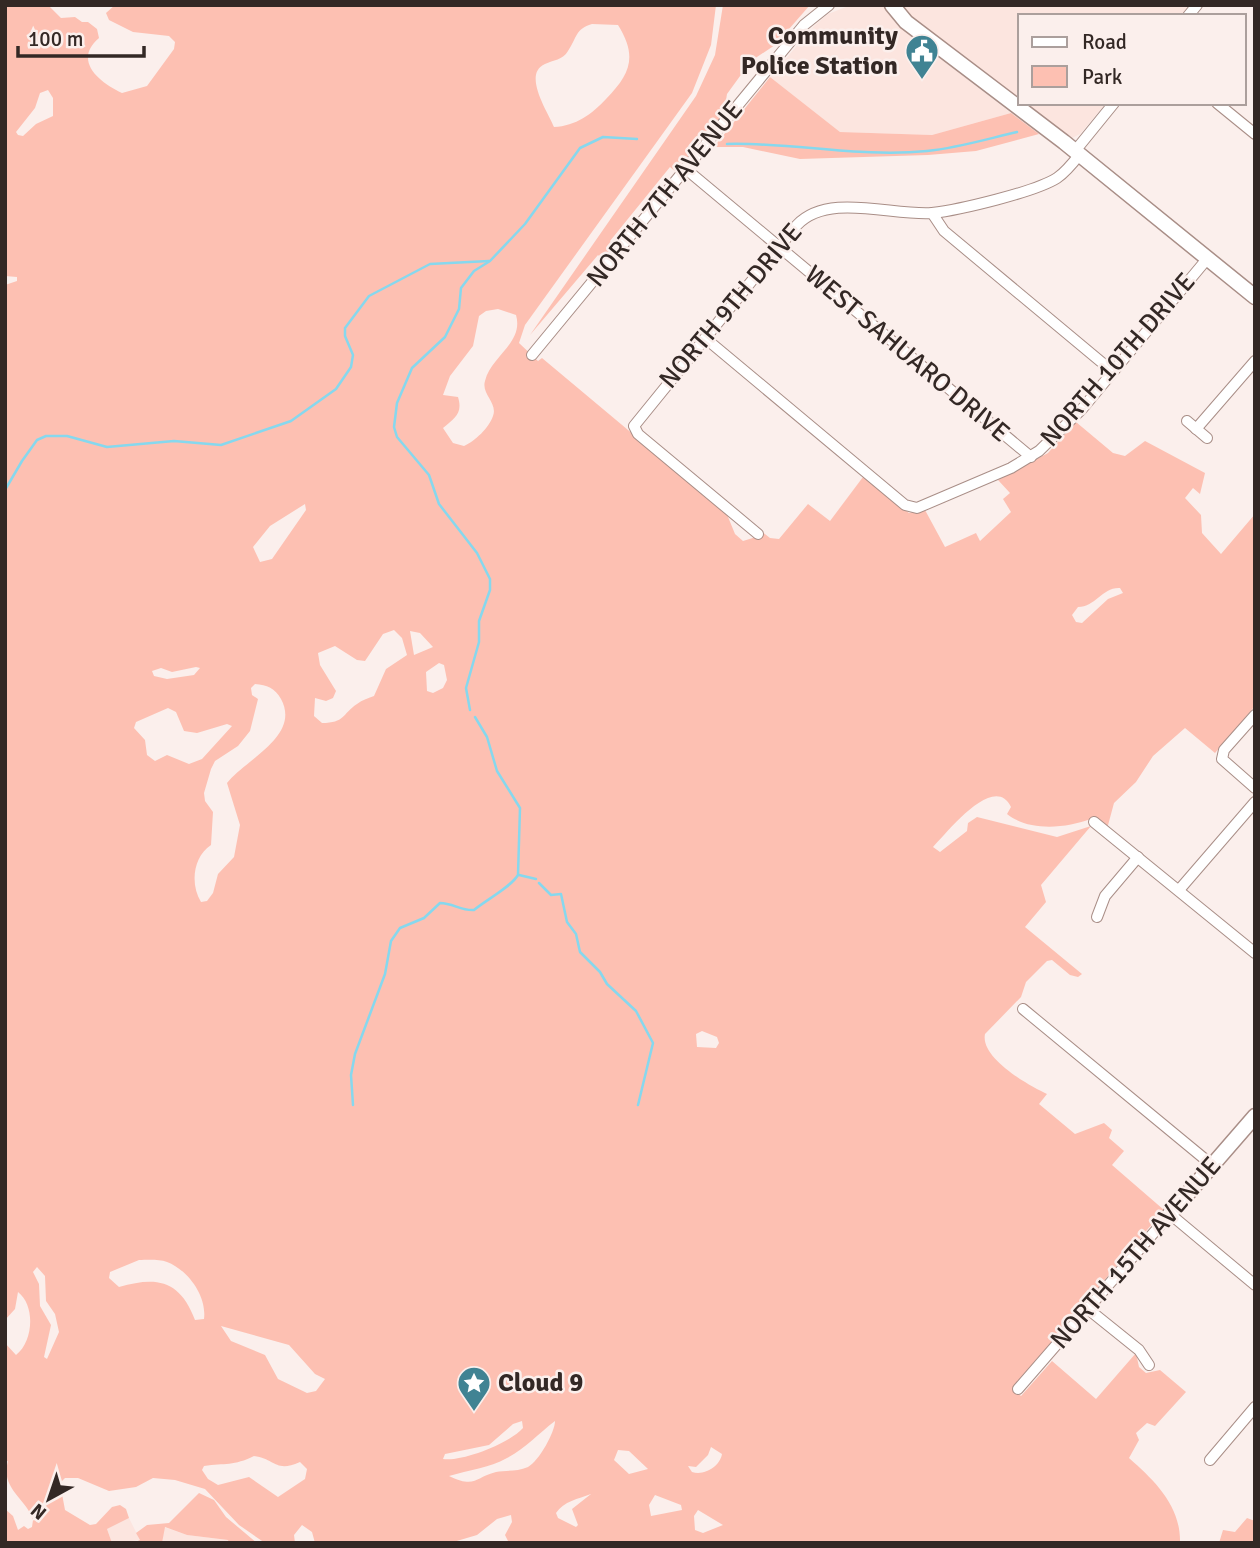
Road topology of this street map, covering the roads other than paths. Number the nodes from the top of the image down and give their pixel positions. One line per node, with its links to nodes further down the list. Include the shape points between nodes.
1 (828, 5): 7 (street, NORTH 7TH AVENUE, via 804,25)
2 (892, 5): 6 (main road, via 906,22)
3 (1113, 105): 6 (street, NORTH 9TH DRIVE)
4 (1219, 105): 5 (street)
5 (1255, 134)
6 (1077, 153): 8 (street, NORTH 9TH DRIVE, via 1064,173 1047,183); 10 (main road)
7 (687, 170): 9 (street, WEST SAHUARO DRIVE); 13 (street, NORTH 7TH AVENUE)
8 (932, 213): 9 (street, NORTH 9TH DRIVE, via 821,210 804,219); 15 (street, via 944,231)
9 (780, 248): 12 (street, NORTH 9TH DRIVE); 19 (street, WEST SAHUARO DRIVE)
10 (1207, 259): 11 (main road); 15 (street, NORTH 10TH DRIVE)
11 (1255, 298)
12 (705, 338): 19 (street, NORTH 10TH DRIVE, via 912,508); 20 (street, NORTH 9TH DRIVE, via 634,426)
13 (531, 355)
14 (1255, 361): 17 (street)
15 (1112, 371): 19 (street, NORTH 10TH DRIVE, via 1067,426)
16 (1187, 421): 17 (street)
17 (1196, 429): 18 (street)
18 (1207, 438)
19 (1031, 457)
20 (758, 534)
21 (1255, 715): 22 (street, via 1224,750 1222,759)
22 (1255, 788)
23 (1255, 802): 26 (street)
24 (1094, 822): 25 (street)
25 (1138, 857): 26 (street); 27 (street, via 1105,896)
26 (1179, 890): 28 (street)
27 (1097, 917)
28 (1255, 953)
29 (1023, 1009): 31 (street)
30 (1255, 1116): 31 (main road, NORTH 15TH AVENUE)
31 (1212, 1165): 32 (main road, NORTH 15TH AVENUE)
32 (1170, 1214): 33 (street); 34 (street, NORTH 15TH AVENUE)
33 (1255, 1285)
34 (1088, 1309): 35 (street, via 1139,1350); 36 (street, NORTH 15TH AVENUE)
35 (1149, 1365)
36 (1018, 1389)
37 (1255, 1407): 38 (street)
38 (1210, 1460)

